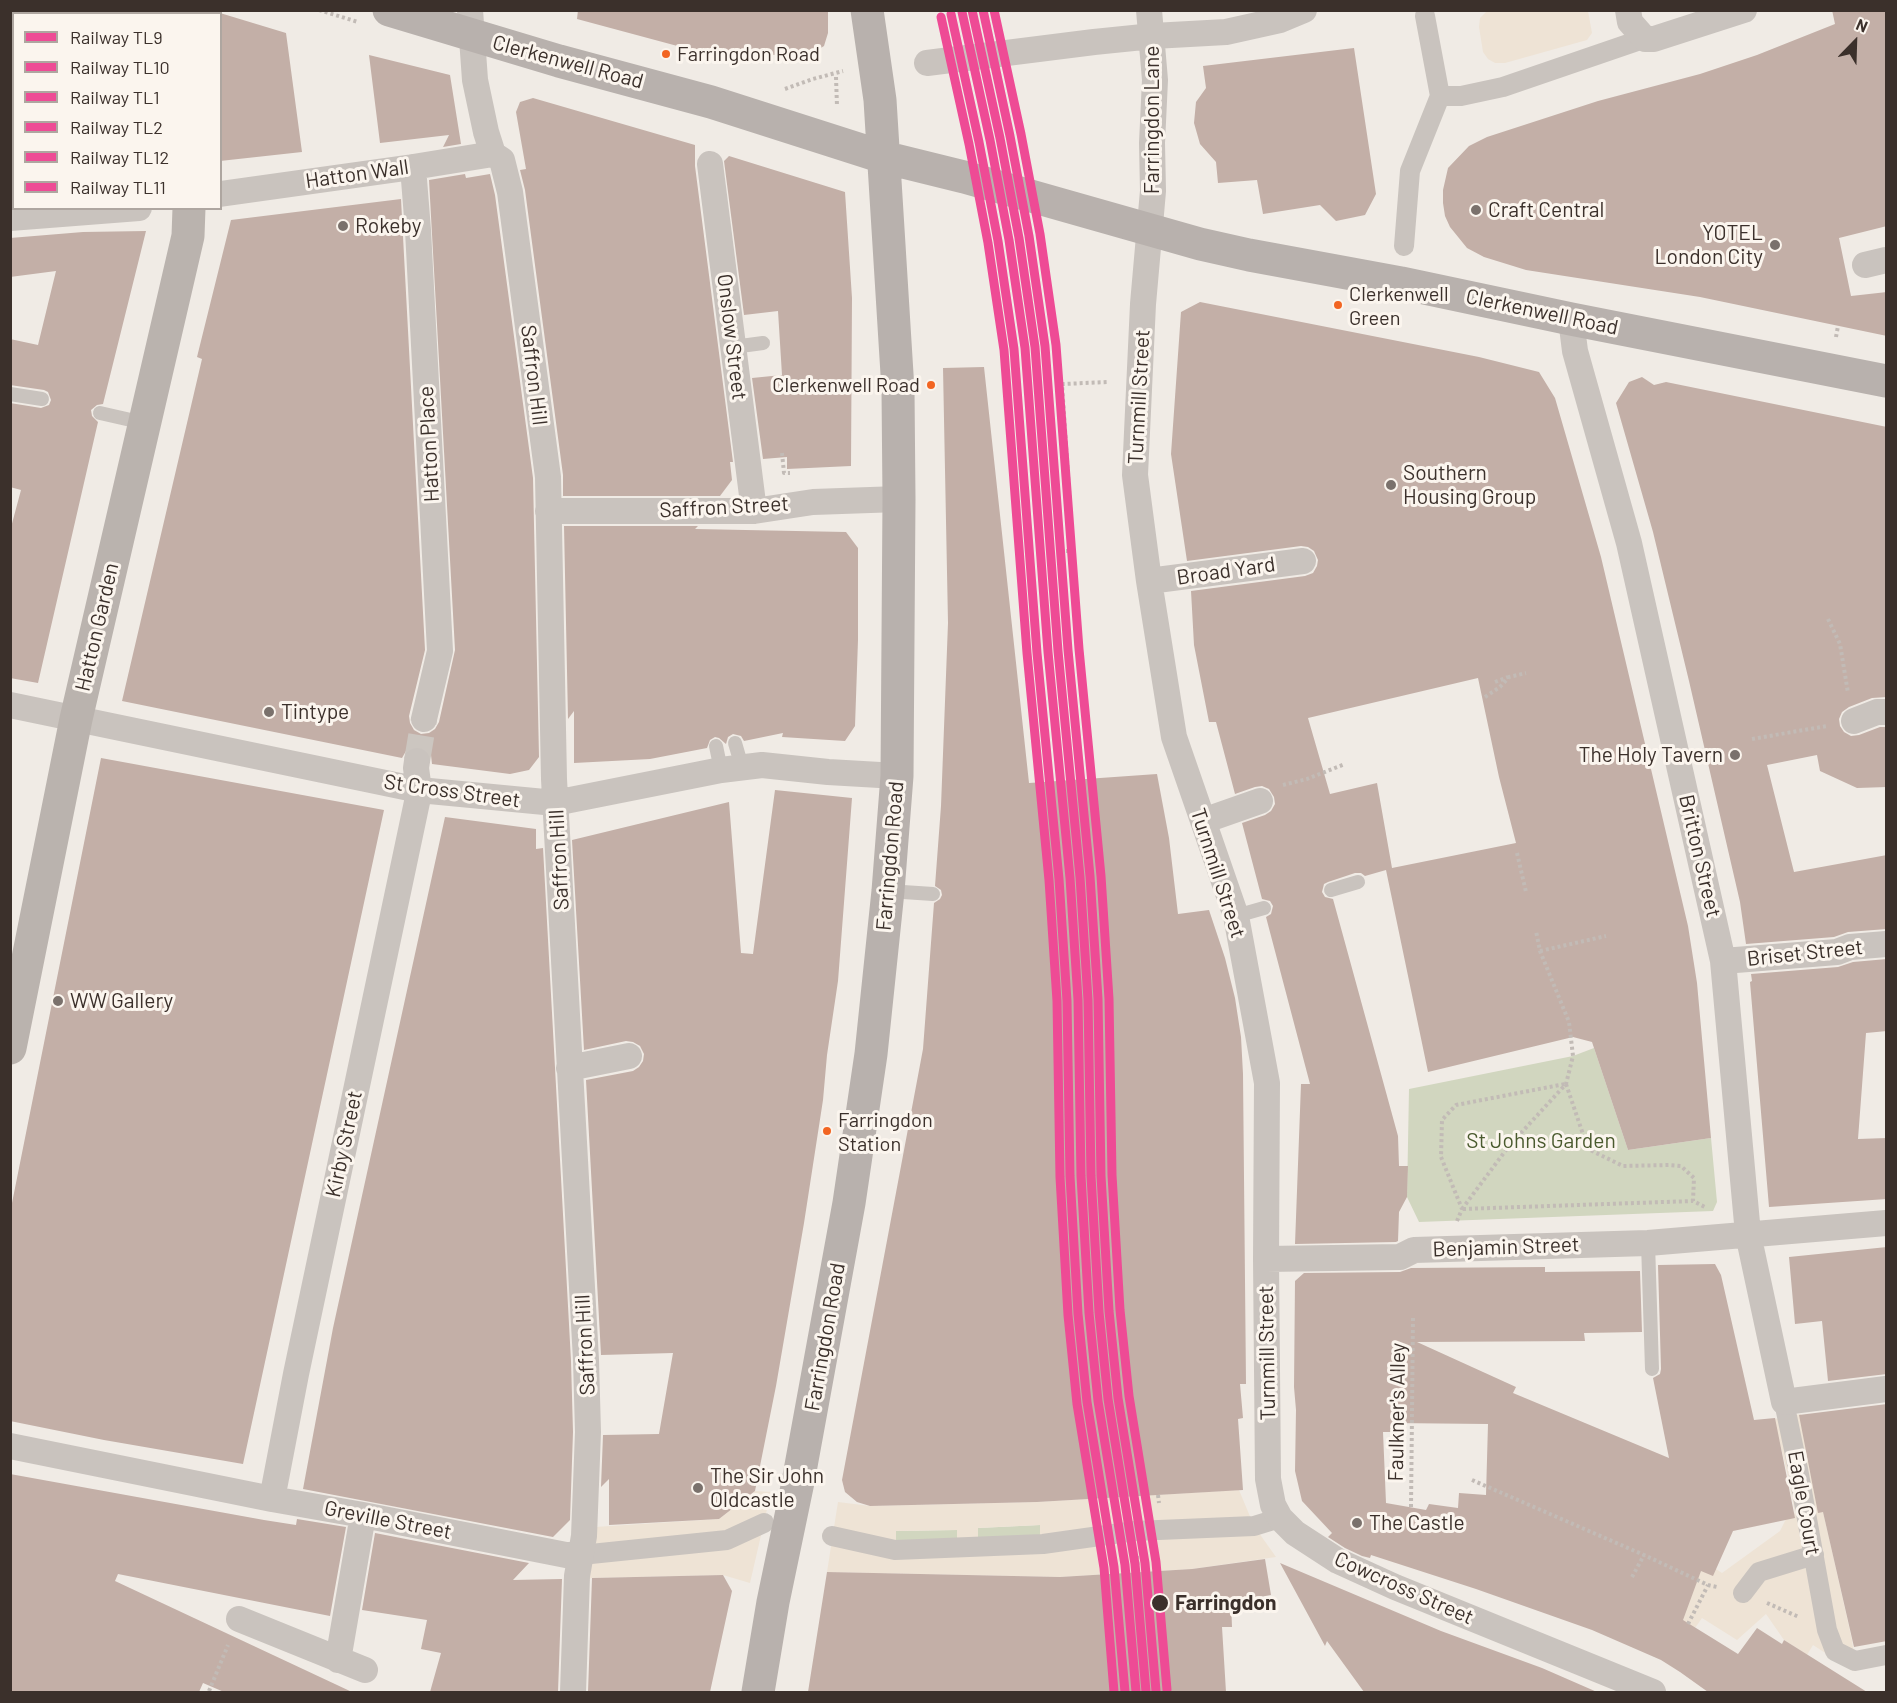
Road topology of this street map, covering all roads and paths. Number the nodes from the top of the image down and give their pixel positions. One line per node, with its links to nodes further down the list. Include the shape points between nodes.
1 (389, 10): 8 (main road, Clerkenwell Road)
2 (867, 10): 12 (main road, Farringdon Road)
3 (1149, 10): 9 (street, Farringdon Lane)
4 (1304, 10): 9 (street, via 1280,20 1226,32)
5 (1628, 10): 10 (street, via 1630,22)
6 (1744, 10): 10 (street, via 1654,39)
7 (1425, 16): 14 (street)
8 (471, 23): 16 (main road, Clerkenwell Road, via 559,61); 17 (street, Saffron Hill, via 476,80)
9 (1153, 36): 11 (street); 25 (street, Farringdon Lane, via 1153,191)
10 (1643, 39): 14 (street, via 1503,87)
11 (927, 63)
12 (874, 64): 16 (path, via 776,92); 18 (main road, Farringdon Road)
13 (836, 77): 15 (path)
14 (1440, 96): 26 (street, via 1410,171)
15 (837, 106)
16 (747, 114): 18 (main road, Clerkenwell Road)
17 (493, 154): 20 (street, Hatton Wall); 41 (street, Saffron Hill, via 502,160 510,192 548,477)
18 (883, 157): 25 (main road, Clerkenwell Road); 40 (main road, Farringdon Road, via 898,390)
19 (710, 164): 31 (street, Onslow Street)
20 (413, 167): 21 (street, Hatton Wall); 55 (street, Hatton Place, via 440,651)
21 (222, 194)
22 (113, 210): 24 (street)
23 (189, 210): 37 (main road, Hatton Garden, via 188,236)
24 (10, 218)
25 (1149, 229): 27 (main road, Clerkenwell Road, via 1249,255); 45 (street, Turnmill Street, via 1135,475)
26 (1404, 246)
27 (1571, 319): 32 (main road, Clerkenwell Road); 78 (street, Britton Street, via 1575,351 1629,543)
28 (1838, 326): 29 (path)
29 (1836, 337)
30 (763, 343): 31 (lane)
31 (733, 347): 42 (street, Onslow Street)
32 (1887, 381)
33 (1115, 382): 43 (path, via 1062,384 1073,551)
34 (10, 394): 35 (lane)
35 (42, 399)
36 (100, 413): 37 (lane)
37 (144, 423): 54 (main road, Hatton Garden)
38 (782, 453): 39 (path)
39 (784, 473)
40 (900, 499): 42 (street, Saffron Street, via 813,502); 60 (main road, Farringdon Road)
41 (548, 511): 42 (street, Saffron Street); 64 (street, Saffron Hill)
42 (754, 511)
43 (1066, 551)
44 (1303, 561): 45 (street, Broad Yard)
45 (1149, 581): 65 (street, Turnmill Street, via 1173,737)
46 (1828, 619): 50 (path, via 1840,644)
47 (1526, 673): 48 (path)
48 (1509, 677): 49 (path); 51 (path)
49 (1495, 682)
50 (1849, 696)
51 (1485, 697)
52 (10, 705): 54 (street, St Cross Street)
53 (1887, 712): 56 (street)
54 (76, 719): 62 (street, St Cross Street); 79 (main road, Hatton Garden)
55 (424, 719)
56 (1854, 721): 57 (path)
57 (1752, 739)
58 (417, 761): 62 (street)
59 (1345, 764): 61 (path)
60 (897, 776): 64 (street, St Cross Street, via 828,772 729,756); 69 (main road, Farringdon Road)
61 (1307, 779)
62 (419, 790): 64 (street, St Cross Street); 96 (street, Kirby Street)
63 (1260, 801): 65 (street)
64 (555, 803): 81 (street, Saffron Hill)
65 (1203, 821): 73 (street, Turnmill Street)
66 (1516, 853): 70 (path)
67 (1358, 882): 68 (lane)
68 (1331, 890)
69 (888, 891): 71 (lane); 116 (main road, Farringdon Road, via 871,1054 849,1203)
70 (1527, 892)
71 (933, 894)
72 (1264, 908): 73 (lane)
73 (1236, 916): 89 (street, Turnmill Street, via 1267,1083)
74 (1536, 931): 77 (path)
75 (1606, 936): 77 (path)
76 (1887, 944): 78 (street, Briset Street)
77 (1540, 951): 82 (path, via 1569,1022 1573,1056)
78 (1723, 961): 87 (street, Britton Street)
79 (10, 1048)
80 (629, 1056): 81 (street)
81 (569, 1068): 102 (street, Saffron Hill, via 588,1432)
82 (1566, 1084): 83 (path, via 1588,1149 1623,1166 1681,1166 1694,1178); 84 (path, via 1509,1146); 84 (path, via 1456,1105 1442,1120 1441,1157)
83 (1693, 1201): 84 (path); 87 (path)
84 (1462, 1209): 86 (path)
85 (1887, 1223): 87 (street, Benjamin Street)
86 (1455, 1226)
87 (1748, 1234): 88 (street, Benjamin Street); 93 (street, Britton Street)
88 (1648, 1243): 89 (street, Benjamin Street, via 1414,1250 1400,1257); 91 (lane)
89 (1266, 1259): 99 (street, Turnmill Street, via 1268,1479)
90 (1413, 1318): 97 (path, Faulkner's Alley)
91 (1652, 1369)
92 (1887, 1389): 93 (street)
93 (1784, 1402): 104 (street, Eagle Court)
94 (10, 1446): 96 (street, Greville Street)
95 (1472, 1480): 103 (path)
96 (272, 1499): 98 (street, Greville Street)
97 (1411, 1507)
98 (363, 1515): 102 (street, Greville Street); 112 (street)
99 (1280, 1518): 101 (street, via 1254,1526 1135,1531 1043,1544 895,1550); 117 (street, Cowcross Street, via 1295,1533 1338,1561)
100 (764, 1523): 102 (street, Greville Street, via 727,1540)
101 (832, 1536)
102 (581, 1555): 115 (street, Saffron Hill)
103 (1644, 1555): 105 (path); 106 (path)
104 (1814, 1555): 107 (street, via 1759,1572); 110 (street, Eagle Court)
105 (1632, 1578)
106 (1708, 1585): 107 (path); 109 (path)
107 (1743, 1593): 110 (path)
108 (239, 1619): 112 (street); 114 (path)
109 (1688, 1624)
110 (1827, 1630): 111 (street, Eagle Court, via 1835,1651 1855,1661)
111 (1887, 1654)
112 (338, 1660): 113 (street)
113 (365, 1670)
114 (209, 1691)
115 (573, 1692)
116 (758, 1692)
117 (1653, 1692)

